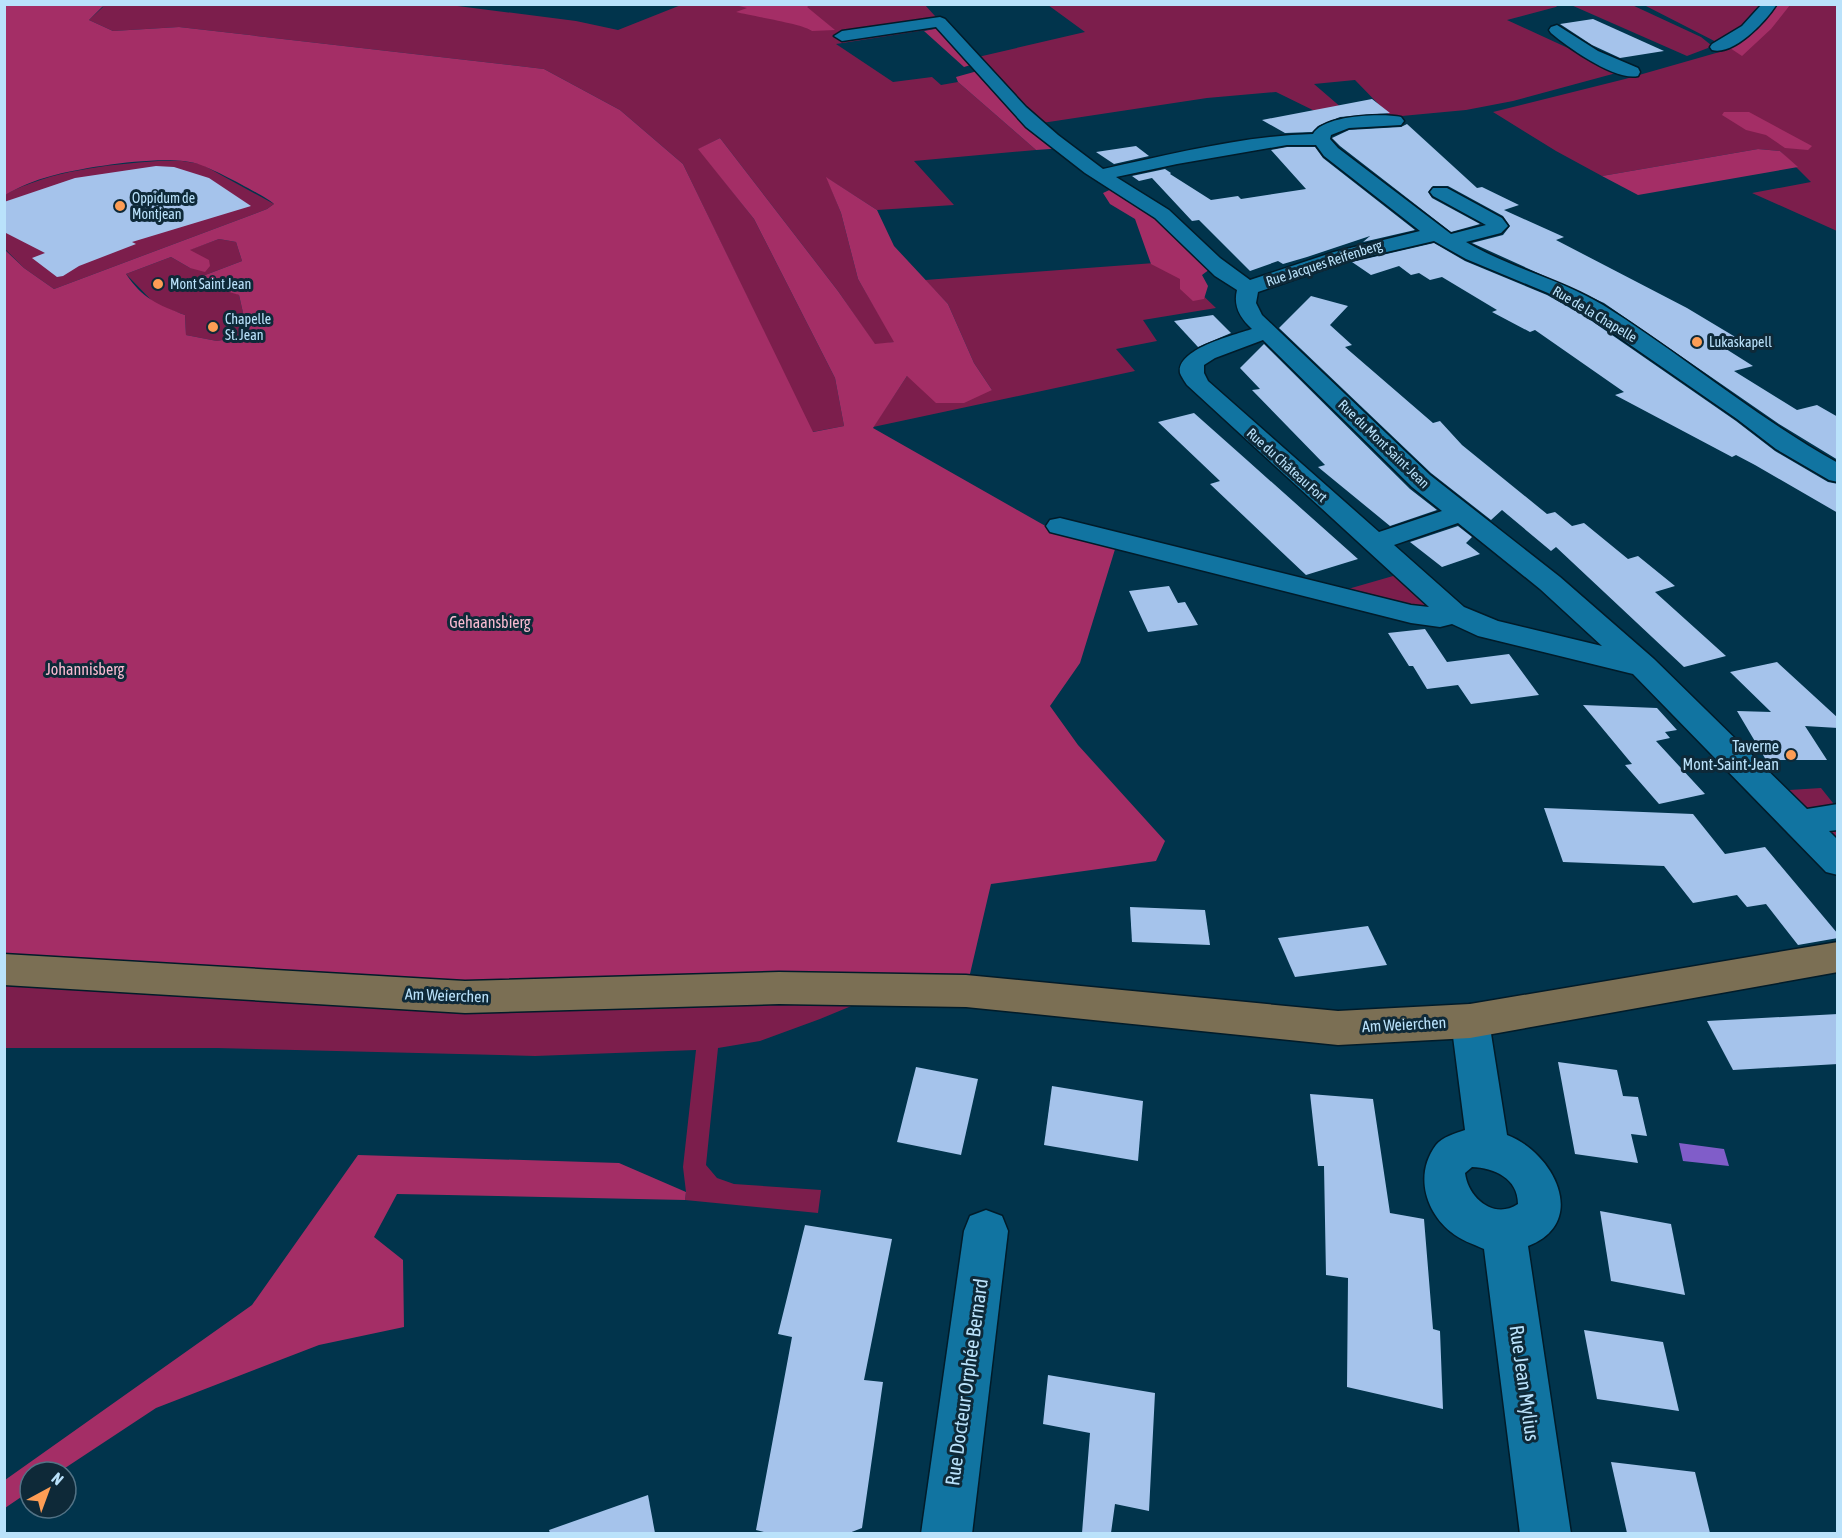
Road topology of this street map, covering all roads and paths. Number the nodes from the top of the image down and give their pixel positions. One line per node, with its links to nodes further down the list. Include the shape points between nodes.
1 (1770, 4): 4 (street, via 1745,31)
2 (1557, 30): 5 (street, via 1593,56)
3 (842, 36): 8 (street, via 940,22 1006,98)
4 (1718, 47)
5 (1632, 72)
6 (1395, 121): 7 (street, via 1346,123 1323,132)
7 (1322, 139): 8 (street, via 1287,140); 10 (street, Rue de la Chapelle, via 1338,158)
8 (1100, 175): 11 (street, via 1162,213 1214,266)
9 (1440, 192): 10 (street, Rue Jacques Reifenberg, via 1498,226)
10 (1443, 237): 11 (street, Rue Jacques Reifenberg, via 1387,242 1338,255); 13 (street, Rue de la Chapelle, via 1473,255 1556,288 1595,310 1785,444)
11 (1248, 288): 12 (street, Rue du Mont Saint-Jean, via 1245,303)
12 (1267, 331): 14 (street, Rue du Mont Saint-Jean, via 1421,481); 16 (street, Rue du Château Fort, via 1207,353 1193,363 1192,373 1199,385)
13 (1838, 474)
14 (1461, 513): 16 (street); 18 (street, Rue du Mont Saint-Jean, via 1550,583)
15 (1060, 526): 17 (street, Rue du Château Fort, via 1411,614 1440,618)
16 (1375, 543): 17 (street, Rue du Château Fort)
17 (1454, 614): 18 (street, Rue du Château Fort, via 1489,629)
18 (1643, 666): 20 (street, Rue du Mont Saint-Jean)
19 (1837, 811): 20 (street)
20 (1801, 823): 21 (street, Rue du Mont Saint-Jean)
21 (1838, 862)
22 (1838, 957): 24 (main road, Am Weierchen)
23 (4, 969): 24 (main road, Am Weierchen, via 465,998 779,988 890,990 966,992 1338,1028)
24 (1470, 1021): 25 (street)
25 (1488, 1148): 27 (street, via 1511,1156 1529,1173 1539,1194 1538,1215 1532,1222 1525,1228); 27 (street, via 1467,1148 1451,1158 1444,1174 1447,1194 1460,1213 1480,1227)
26 (986, 1231): 28 (street, Rue Docteur Orphée Bernard)
27 (1504, 1233): 29 (street, Rue Jean Mylius)
28 (946, 1533)
29 (1546, 1533)

